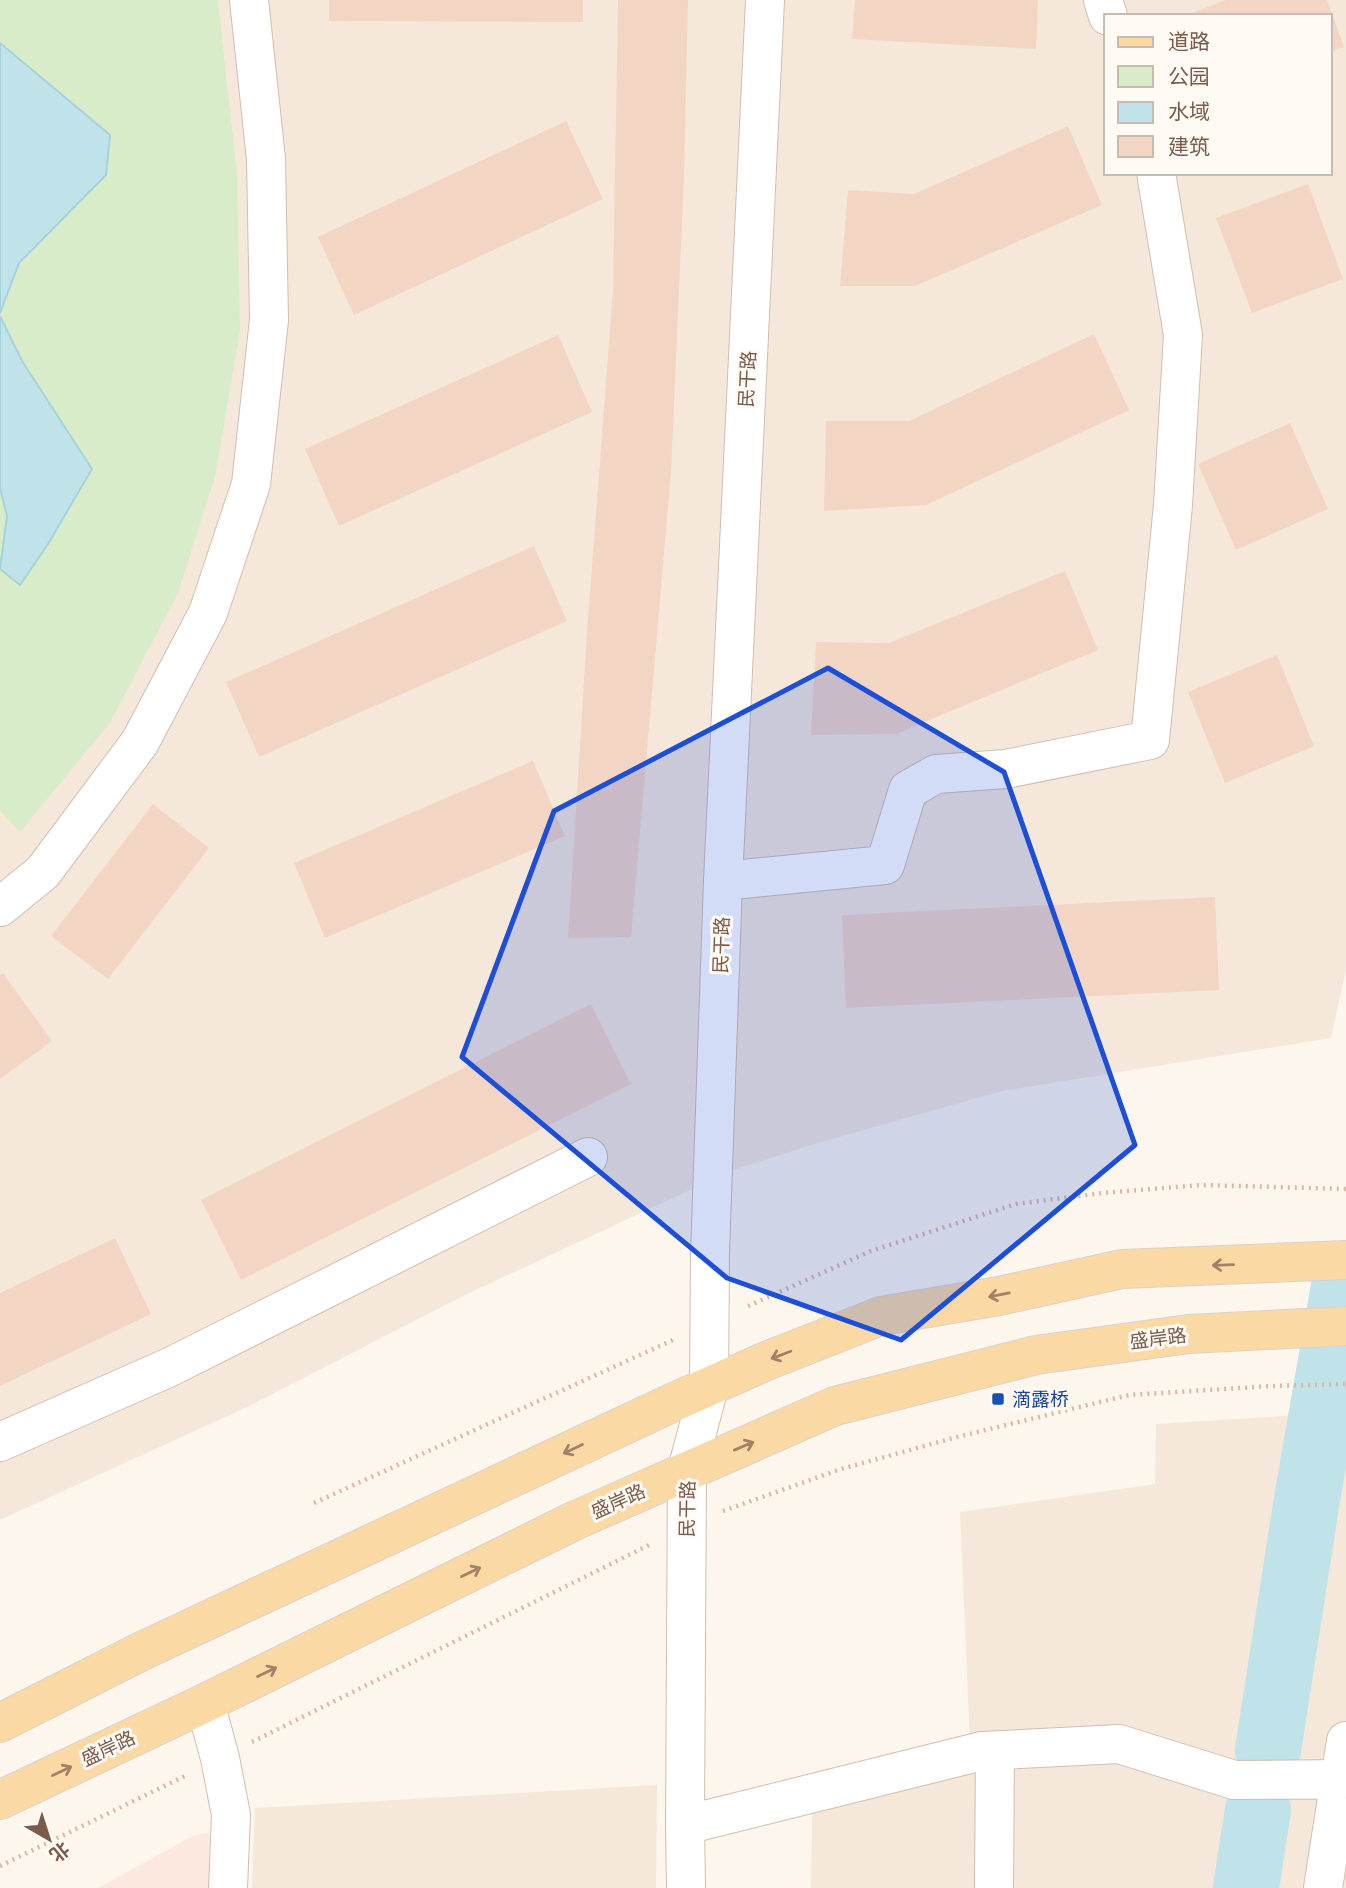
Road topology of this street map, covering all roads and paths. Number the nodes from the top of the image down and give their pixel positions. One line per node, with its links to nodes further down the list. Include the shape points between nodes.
1 (249, 0): 5 (street, via 266,159 269,320 251,484 208,613 141,742 43,872)
2 (765, 0): 4 (street, 民干路)
3 (1156, 175): 4 (street, via 1183,335 1173,505 1150,740 1006,769 936,774 908,790 885,866)
4 (723, 881): 9 (street, 民干路)
5 (0, 906)
6 (588, 1157): 13 (street, via 170,1367)
7 (1346, 1189): 9 (path, via 1201,1185 1016,1204 871,1251)
8 (1346, 1260): 12 (main road, one-way to 12, via 1122,1269 881,1316)
9 (709, 1323): 12 (street, 民干路); 15 (path)
10 (1346, 1326): 14 (main road, 盛岸路, one-way to 10, via 835,1406 1036,1355 1189,1334)
11 (1346, 1384): 16 (path, via 1129,1395 841,1469)
12 (709, 1387): 14 (street, 民干路); 18 (main road, one-way to 18, via 154,1645)
13 (0, 1442)
14 (687, 1470): 16 (street, 民干路); 17 (main road, 盛岸路, one-way to 14)
15 (314, 1503)
16 (687, 1526): 21 (path); 24 (street, 民干路)
17 (205, 1703): 21 (street); 23 (main road, 盛岸路, one-way to 17)
18 (0, 1723)
19 (1346, 1741): 22 (street)
20 (995, 1751): 22 (street, via 1119,1744 1234,1780); 24 (street); 28 (street)
21 (220, 1758): 25 (path); 26 (street, via 231,1815)
22 (1342, 1779): 29 (street)
23 (0, 1800)
24 (685, 1825): 27 (street, 民干路)
25 (0, 1866)
26 (228, 1888)
27 (686, 1888)
28 (994, 1888)
29 (1323, 1888)

